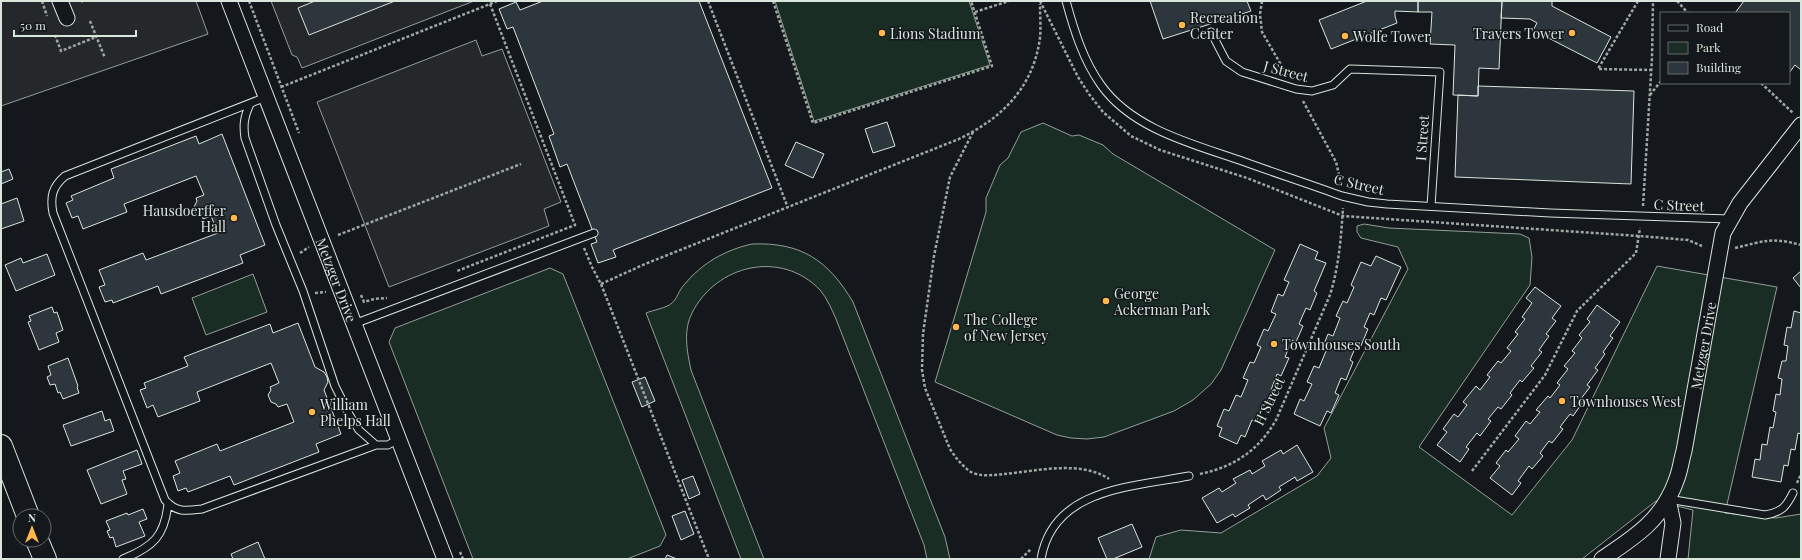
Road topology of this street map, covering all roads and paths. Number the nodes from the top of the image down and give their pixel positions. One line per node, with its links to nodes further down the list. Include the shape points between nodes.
1 (60, 1): 17 (street)
2 (229, 1): 29 (street, Metzger Drive)
3 (249, 1): 27 (path)
4 (497, 1): 14 (path)
5 (708, 1): 37 (path)
6 (773, 1): 15 (path, via 813,123 992,66)
7 (971, 1): 15 (path)
8 (1009, 1): 15 (path)
9 (1066, 1): 35 (lane, C Street, via 1080,47 1090,67 1119,105 1138,119 1191,144 1342,196 1368,202)
10 (1638, 1): 23 (path, via 1598,68)
11 (1653, 1): 23 (path)
12 (1677, 1): 16 (path)
13 (1040, 2): 32 (path, via 1040,37 1036,59 1029,75 1010,102 987,124); 39 (path, via 1088,94 1103,112 1131,136 1160,150 1247,178)
14 (490, 4): 27 (path); 41 (path)
15 (975, 12)
16 (1687, 12)
17 (67, 18)
18 (90, 21): 21 (path)
19 (1211, 32): 24 (lane, J Street, via 1226,61 1242,72 1296,89 1312,91 1333,85 1350,69)
20 (55, 35): 21 (path, via 61,51)
21 (96, 37): 22 (path)
22 (105, 58)
23 (1651, 70): 28 (path)
24 (1440, 72): 35 (lane, I Street)
25 (1660, 82): 28 (path)
26 (1762, 84): 31 (path)
27 (281, 87): 33 (path)
28 (1650, 95): 36 (path)
29 (266, 97): 30 (lane); 54 (street, Metzger Drive)
30 (250, 104): 56 (lane, via 243,124 245,138 335,386 359,430); 63 (lane, via 66,176 58,182 52,192 50,202 53,213)
31 (1797, 119): 40 (street, Metzger Drive)
32 (974, 132): 37 (path); 60 (path, via 950,177 934,256 923,334 922,370 925,388 950,450 963,466 972,472 988,476 1073,468 1105,476)
33 (301, 138)
34 (521, 164): 44 (path)
35 (1431, 206): 40 (lane, C Street)
36 (1643, 207)
37 (788, 208): 51 (path)
38 (1343, 208): 39 (path, H Street)
39 (1343, 216): 45 (path); 59 (path, H Street, via 1340,256 1330,295 1268,434 1237,462)
40 (1729, 219): 62 (street, Metzger Drive, via 1719,247 1684,451 1677,480)
41 (575, 225): 46 (path); 50 (path)
42 (1640, 228): 45 (path)
43 (594, 233): 46 (lane)
44 (338, 235)
45 (1639, 236): 47 (path, via 1688,240); 58 (path, via 1636,253 1577,311 1545,375)
46 (580, 238): 51 (path); 54 (lane)
47 (1702, 246)
48 (1801, 246): 49 (path, via 1786,241 1770,240)
49 (1734, 249)
50 (453, 272)
51 (601, 284): 70 (path)
52 (393, 295): 53 (path)
53 (364, 302)
54 (353, 324): 55 (street, Metzger Drive)
55 (398, 439): 56 (lane, via 388,445); 69 (street, Metzger Drive)
56 (376, 445): 63 (lane, via 202,509 180,511)
57 (1, 446): 64 (main road)
58 (1472, 471)
59 (1189, 476): 60 (lane)
60 (1122, 488): 71 (lane, via 1085,499 1069,509 1046,538)
61 (1793, 493): 62 (lane, via 1787,504 1777,513 1765,515)
62 (1668, 499): 66 (street, Metzger Drive, via 1659,514 1647,526); 72 (street, via 1673,524)
63 (168, 503): 68 (lane, via 166,521 159,535 149,546)
64 (25, 508)
65 (41, 548): 67 (main road)
66 (1607, 558)
67 (45, 559)
68 (123, 559)
69 (445, 559)
70 (709, 559)
71 (1040, 559)
72 (1668, 559)

